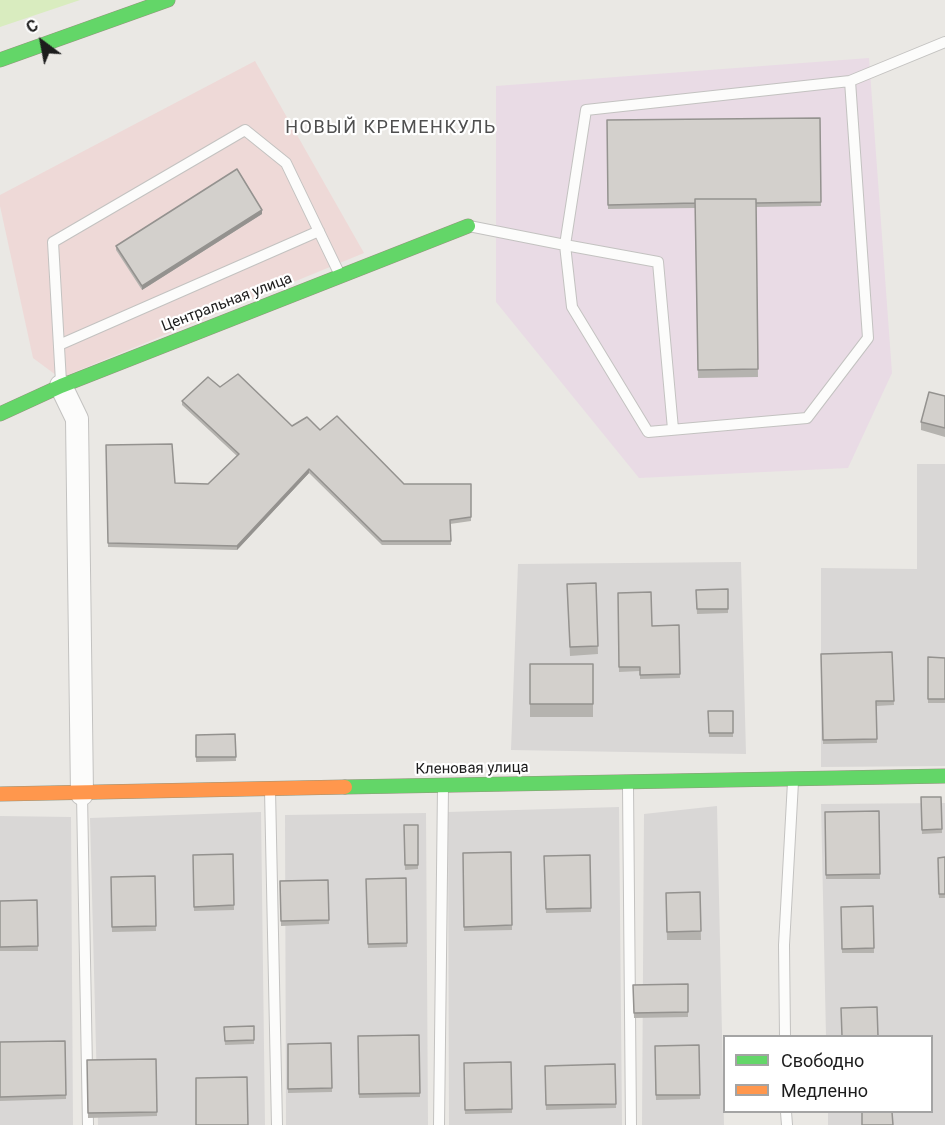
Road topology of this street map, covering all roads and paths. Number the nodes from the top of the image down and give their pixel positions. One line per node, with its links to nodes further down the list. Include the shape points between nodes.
1 (168, 0): 3 (street)
2 (945, 42): 4 (lane)
3 (0, 60)
4 (850, 81): 7 (lane, via 586,110); 12 (lane, via 868,338 807,418)
5 (468, 226): 7 (lane); 8 (street, Центральная улица)
6 (319, 231): 8 (lane); 9 (lane); 9 (lane, via 286,164 245,130 53,242)
7 (565, 244): 12 (lane, via 572,307 648,432); 12 (lane, via 658,262)
8 (340, 276): 10 (street, Центральная улица)
9 (59, 345): 10 (lane)
10 (61, 386): 11 (street, Центральная улица); 19 (street, via 77,419)
11 (0, 414)
12 (673, 429)
13 (945, 776): 14 (street, Кленовая улица)
14 (793, 780): 15 (street, Кленовая улица); 20 (lane, via 784,945)
15 (628, 783): 16 (street, Кленовая улица); 24 (lane)
16 (443, 787): 17 (street, Кленовая улица); 23 (lane)
17 (270, 790): 19 (street, Кленовая улица); 22 (lane)
18 (0, 794): 19 (street, Кленовая улица)
19 (82, 794): 21 (lane)
20 (785, 1035)
21 (88, 1125)
22 (277, 1125)
23 (439, 1125)
24 (632, 1125)

